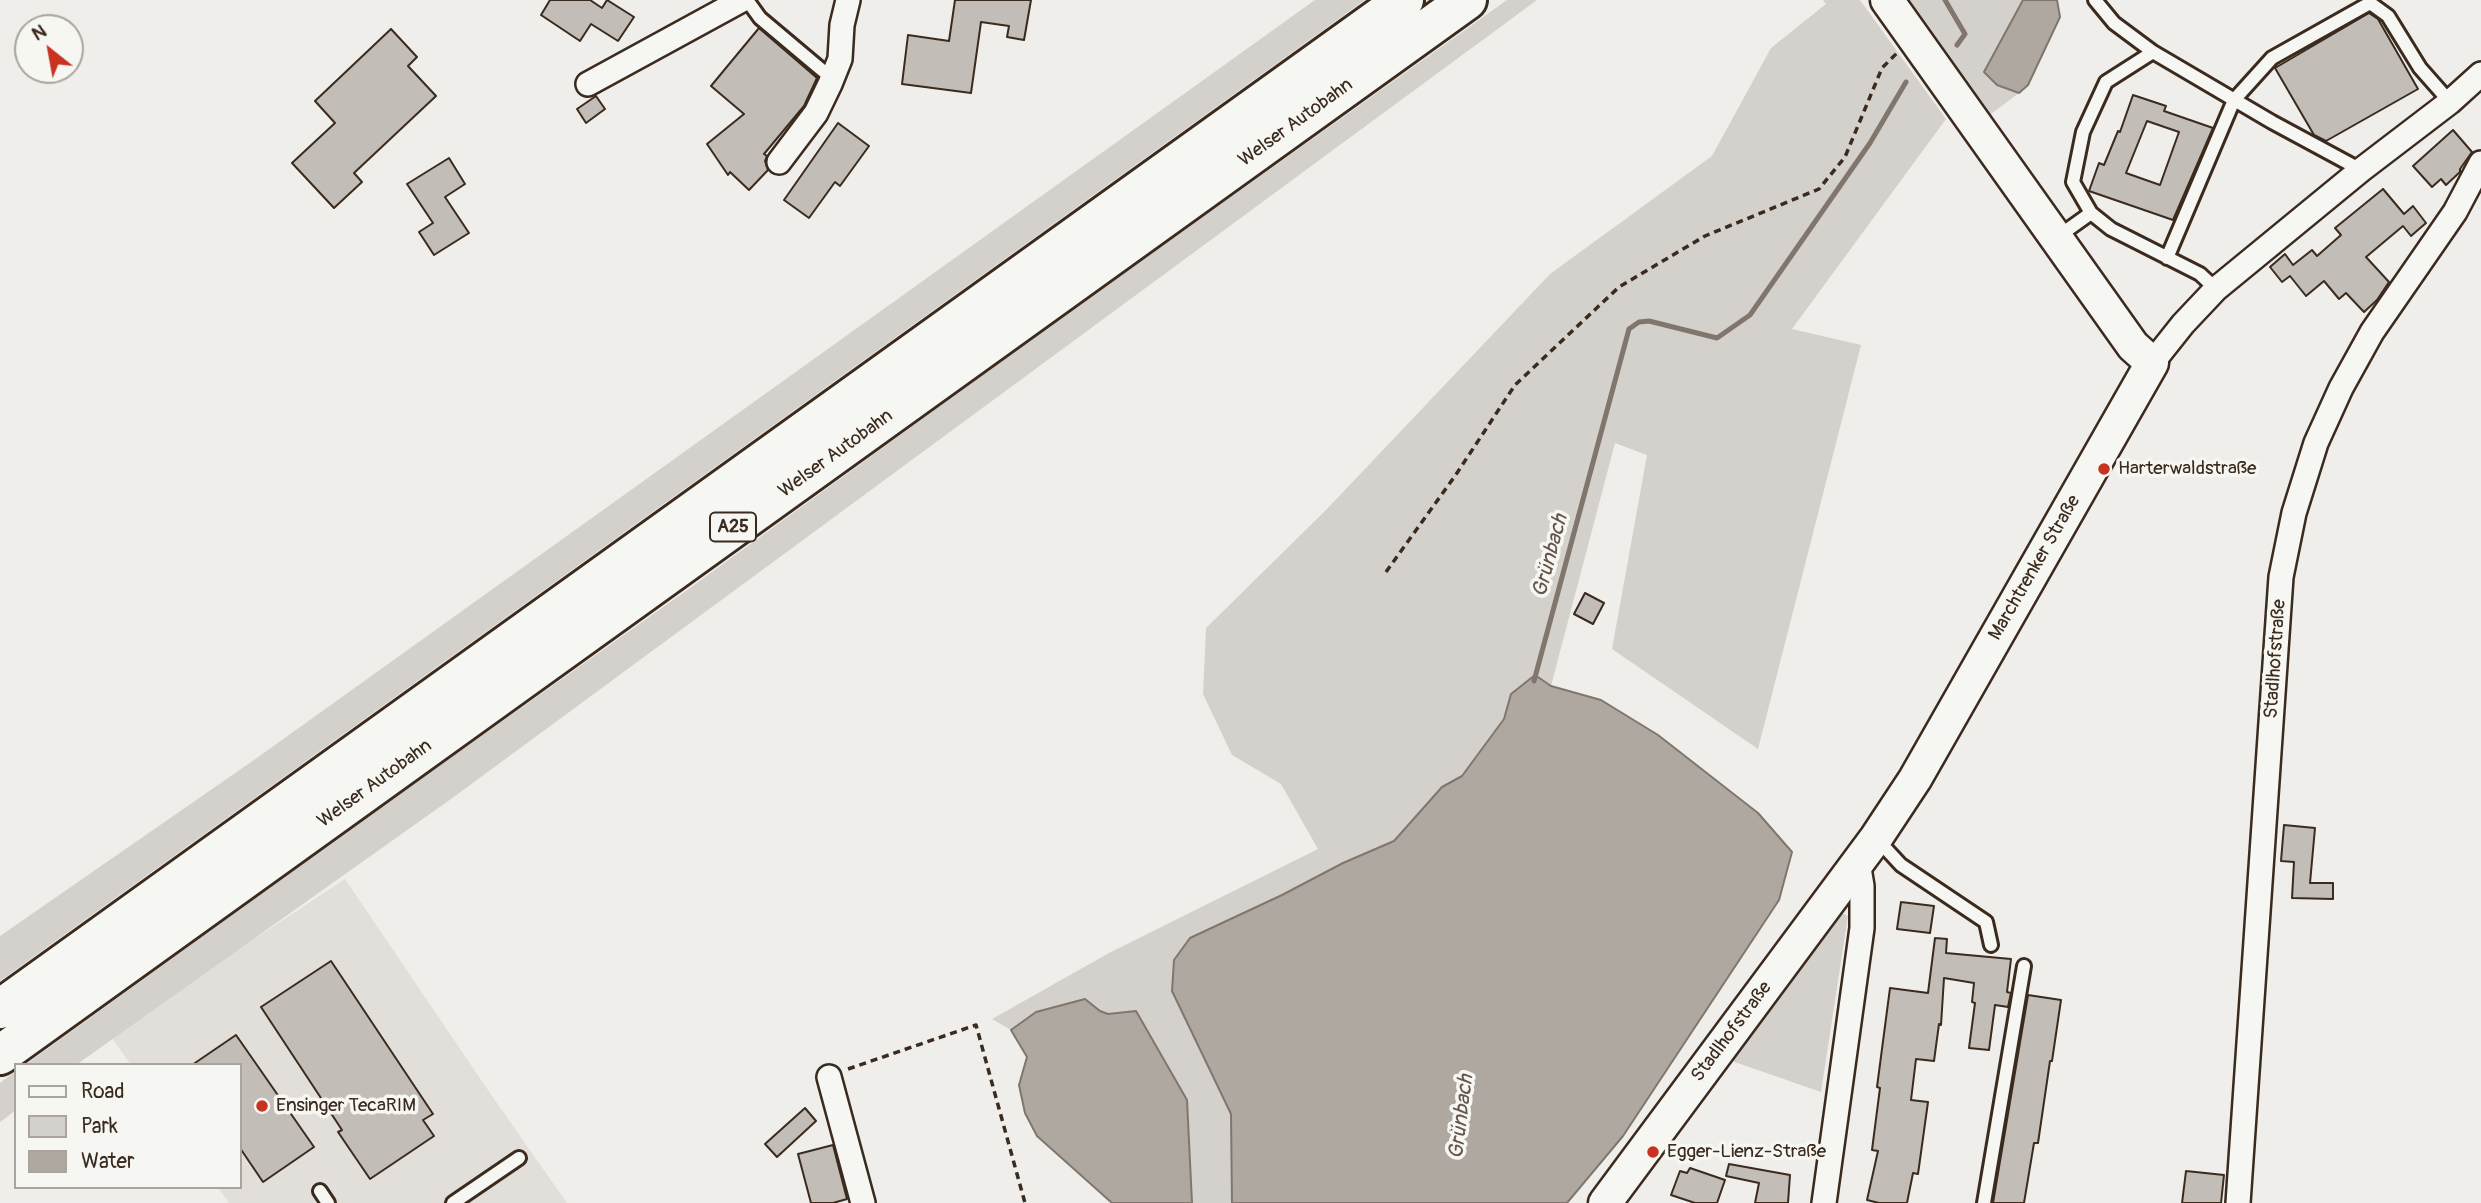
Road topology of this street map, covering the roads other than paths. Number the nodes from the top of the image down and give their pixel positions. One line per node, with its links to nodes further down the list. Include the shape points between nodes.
1 (745, 0): 9 (lane, via 760,18 823,71); 10 (street)
2 (848, 0): 9 (street)
3 (1404, 0): 24 (highway, Welser Autobahn / A25)
4 (1467, 0): 25 (highway, Welser Autobahn / A25)
5 (1887, 0): 17 (street)
6 (2095, 0): 7 (lane, via 2114,23)
7 (2153, 52): 11 (lane); 16 (lane, via 2106,82 2083,132 2073,182)
8 (2481, 74): 12 (street)
9 (834, 75): 13 (street, via 816,113)
10 (588, 84)
11 (2234, 100): 12 (lane, via 2272,58 2370,3 2388,16 2420,68); 15 (lane); 18 (lane)
12 (2451, 102): 15 (street)
13 (779, 162)
14 (2481, 163): 35 (street, Stadlhofstraße, via 2455,212 2372,332 2341,388 2316,443 2294,513 2281,577)
15 (2361, 170): 19 (street)
16 (2091, 213): 17 (lane); 18 (lane, via 2111,229)
17 (2056, 238): 20 (street, via 2133,346)
18 (2167, 258): 19 (lane, via 2200,274)
19 (2216, 289): 20 (street)
20 (2152, 363): 21 (street, Marchtrenker Straße, via 1915,779)
21 (1867, 850): 22 (lane, via 1901,865 1986,922); 29 (street, Stadlhofstraße); 33 (street, via 1862,928)
22 (1991, 945)
23 (2024, 966): 34 (lane)
24 (0, 1009)
25 (0, 1055)
26 (829, 1077): 32 (street)
27 (519, 1158): 31 (lane)
28 (320, 1191): 30 (lane)
29 (1608, 1202)
30 (328, 1203)
31 (453, 1203)
32 (863, 1203)
33 (1824, 1203)
34 (1984, 1203)
35 (2238, 1203)

